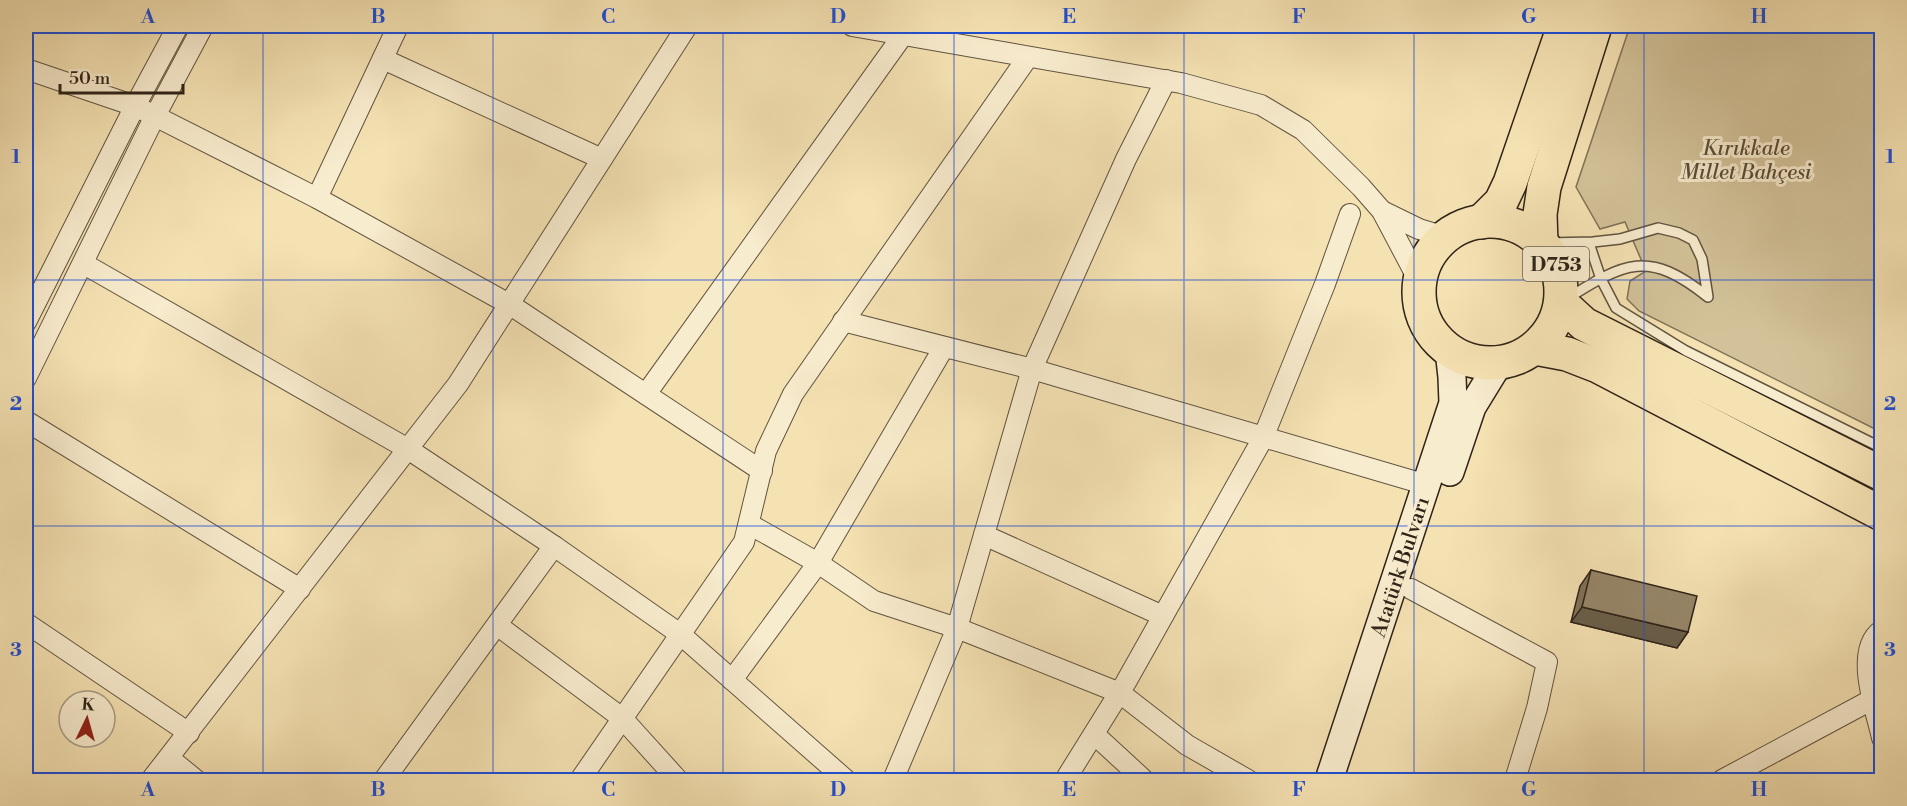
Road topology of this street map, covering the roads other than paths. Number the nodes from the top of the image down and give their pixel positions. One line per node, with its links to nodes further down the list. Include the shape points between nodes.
1 (178, 26): 12 (street)
2 (203, 26): 13 (street)
3 (398, 26): 9 (street)
4 (687, 26): 14 (street)
5 (852, 26): 7 (street)
6 (1584, 26): 18 (highway, via 1501,202); 20 (highway, via 1544,187 1539,214)
7 (903, 35): 8 (street); 35 (street)
8 (1029, 57): 11 (street); 27 (street)
9 (383, 59): 14 (street); 15 (street)
10 (26, 69): 12 (street)
11 (1166, 81): 16 (street, via 1261,105 1303,130); 33 (street, via 1126,159)
12 (135, 106): 13 (street); 28 (street)
13 (155, 116): 15 (street); 22 (street)
14 (602, 159): 26 (street)
15 (317, 198): 26 (street)
16 (1382, 211): 19 (street); 24 (street)
17 (1350, 214): 37 (street)
18 (1481, 222): 19 (highway, D753); 20 (highway, D753, via 1520,227)
19 (1445, 237): 24 (highway, D753, via 1428,256)
20 (1541, 243): 21 (lane); 25 (highway, D753, via 1558,271)
21 (1588, 243): 23 (lane); 23 (lane, via 1658,228 1679,232 1693,240 1702,259 1708,297 1654,266 1630,266)
22 (84, 264): 34 (street); 39 (street)
23 (1602, 279): 25 (lane); 38 (lane, via 1616,308 1686,351)
24 (1419, 281): 31 (highway, D753, via 1424,320 1430,332)
25 (1561, 303): 30 (highway, D753, via 1552,328); 41 (highway, D753, via 1584,324)
26 (509, 304): 35 (street); 39 (street, via 458,384)
27 (843, 321): 29 (street); 40 (street, via 793,394 766,452)
28 (26, 322)
29 (944, 347): 33 (street); 47 (street)
30 (1535, 348): 32 (highway, D753); 43 (highway, via 1599,366)
31 (1449, 350): 32 (highway, D753, via 1472,361); 42 (main road, Atatürk Bulvarı, via 1453,403)
32 (1498, 363): 49 (main road, Atatürk Bulvarı, via 1472,407)
33 (1032, 369): 37 (street); 45 (street)
34 (26, 378)
35 (645, 394): 40 (street)
36 (26, 421): 48 (street)
37 (1263, 438): 42 (street); 50 (street)
38 (1881, 448)
39 (408, 449): 46 (street); 48 (street)
40 (762, 471): 44 (street)
41 (1881, 474)
42 (1427, 485): 74 (main road, Atatürk Bulvarı)
43 (1881, 514)
44 (749, 524): 47 (street); 55 (street, via 744,542)
45 (984, 535): 50 (street); 53 (street)
46 (554, 546): 52 (street); 55 (street)
47 (818, 563): 53 (street, via 874,601); 56 (street)
48 (300, 589): 60 (street)
49 (1411, 589): 75 (main road, Atatürk Bulvarı); 76 (street, via 1547,662 1538,708)
50 (1163, 616): 57 (street)
51 (26, 623): 60 (street)
52 (497, 625): 59 (street); 66 (street)
53 (957, 627): 57 (street); 70 (street)
54 (1881, 630): 58 (street, via 1871,643 1868,657 1867,672)
55 (680, 634): 56 (street); 59 (street)
56 (732, 680): 69 (street)
57 (1120, 693): 61 (street); 73 (street, via 1187,745)
58 (1874, 699): 62 (street); 77 (street)
59 (622, 718): 67 (street); 68 (street)
60 (189, 733): 63 (street)
61 (1094, 734): 71 (street); 72 (street)
62 (1881, 738)
63 (169, 758): 64 (street); 65 (street)
64 (152, 780)
65 (196, 780)
66 (384, 780)
67 (580, 780)
68 (678, 780)
69 (846, 780)
70 (893, 780)
71 (1065, 780)
72 (1144, 780)
73 (1248, 780)
74 (1329, 780)
75 (1347, 780)
76 (1515, 780)
77 (1722, 780)

